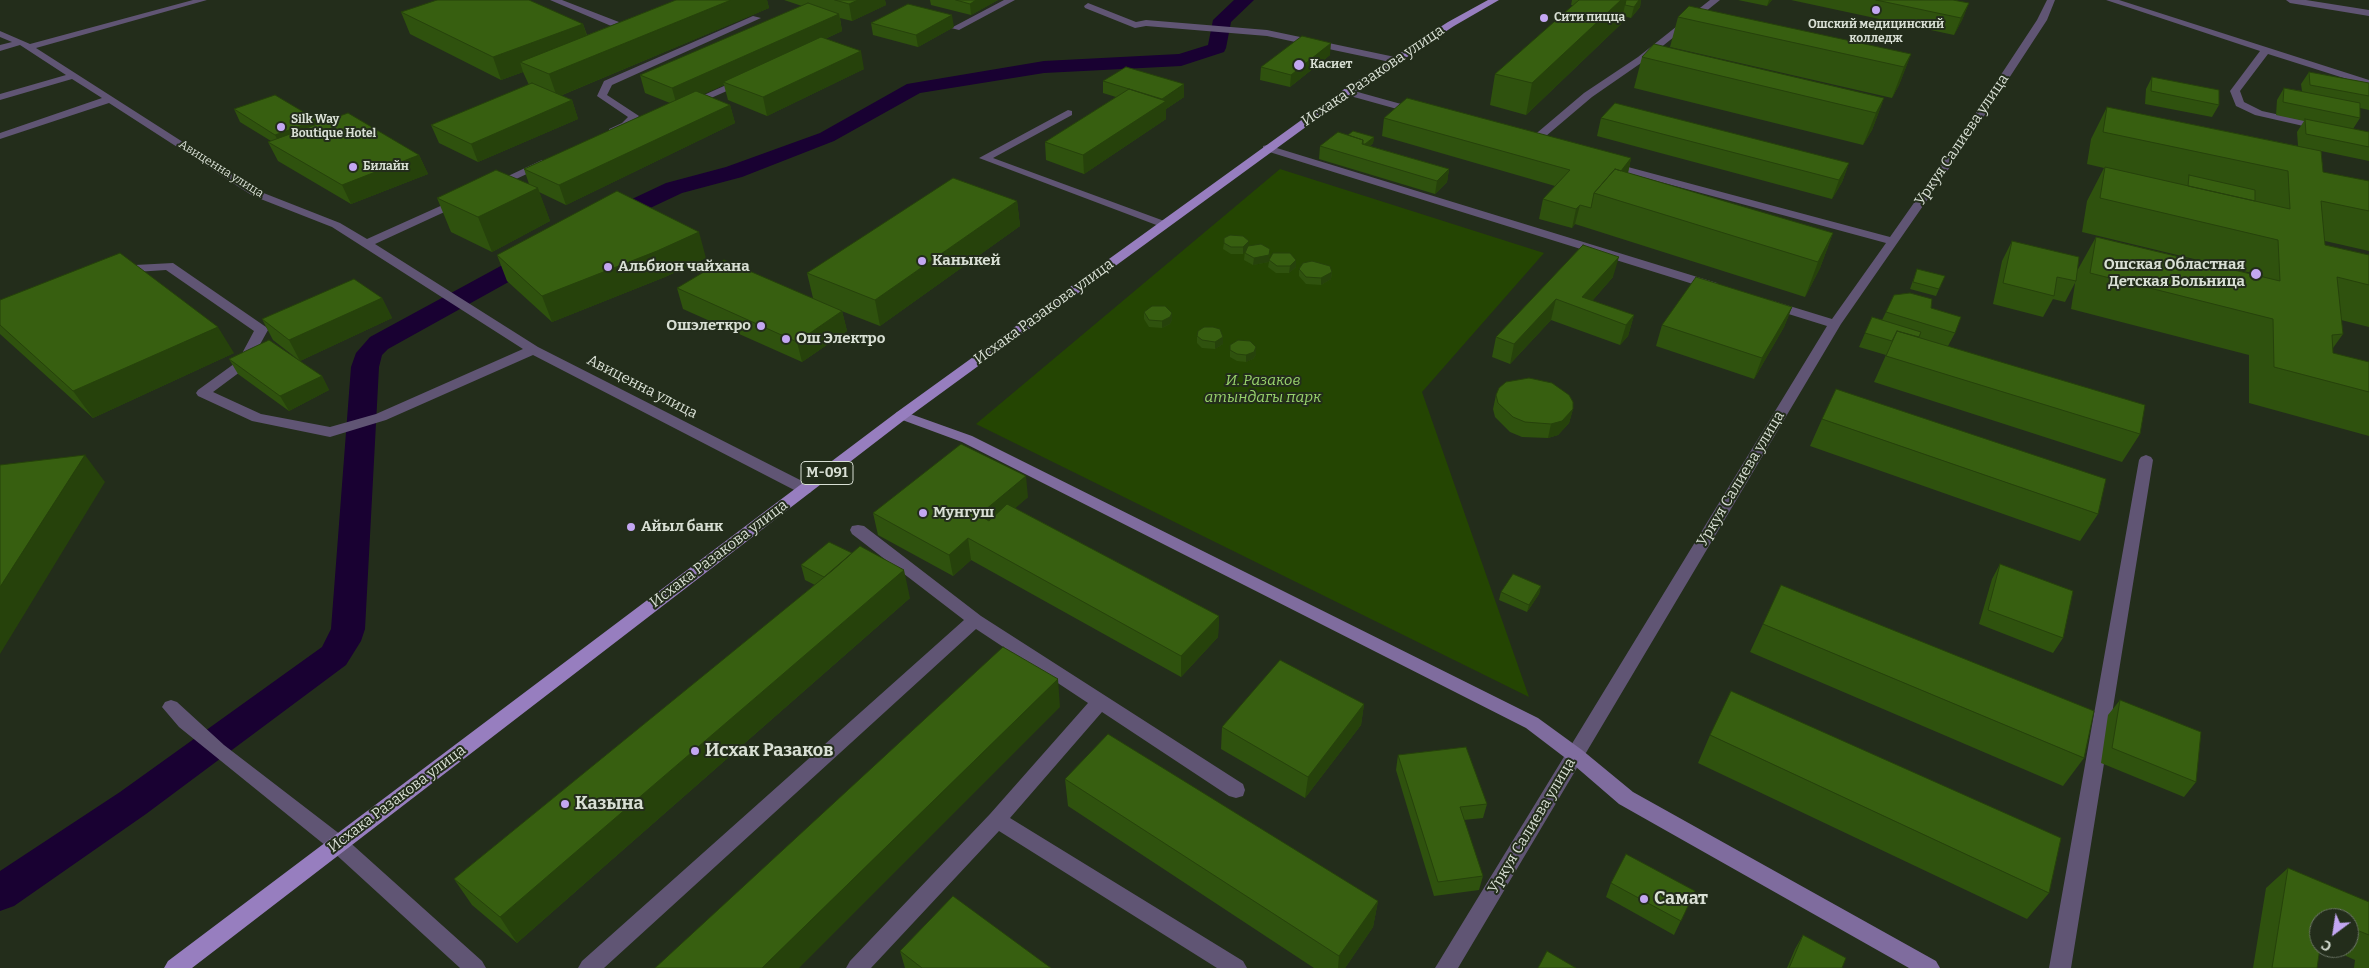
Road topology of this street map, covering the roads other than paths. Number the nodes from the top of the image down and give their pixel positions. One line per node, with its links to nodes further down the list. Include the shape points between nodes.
1 (203, 0): 16 (street)
2 (554, 0): 13 (street, via 626,29)
3 (1011, 0): 14 (street)
4 (1495, 0): 19 (main road, Исхака Разакова улица / М-091)
5 (1697, 0): 9 (street)
6 (2051, 0): 39 (street, Уркуя Салиева улица, via 2042,20 1994,94)
7 (2110, 0): 18 (street)
8 (2290, 0): 11 (street)
9 (1714, 2): 33 (street, via 1524,143)
10 (1088, 6): 19 (street, via 1135,25 1146,23 1267,33)
11 (2369, 13)
12 (756, 18): 31 (street, via 608,83 602,96 639,116)
13 (640, 27)
14 (956, 28)
15 (0, 34): 16 (street, Авиценна улица)
16 (24, 44): 17 (street); 20 (street, Авиценна улица)
17 (0, 48)
18 (2264, 51): 22 (street); 29 (street, via 2235,91 2240,104 2259,113)
19 (1395, 60): 23 (main road, Исхака Разакова улица / М-091)
20 (73, 76): 24 (street); 25 (street, Авиценна улица)
21 (755, 76): 26 (street)
22 (2369, 83)
23 (1347, 92): 28 (street); 32 (main road, Исхака Разакова улица / М-091)
24 (0, 97)
25 (110, 99): 30 (street); 40 (street, Авиценна улица, via 257,194 336,225)
26 (678, 108)
27 (1068, 113): 38 (street, via 984,158)
28 (1425, 114)
29 (2332, 130)
30 (0, 136)
31 (599, 137)
32 (1268, 148): 38 (main road, Исхака Разакова улица / М-091); 42 (street)
33 (1548, 150)
34 (554, 158): 40 (street)
35 (1594, 162): 36 (street)
36 (1641, 174): 37 (street); 39 (street, via 1802,221)
37 (1630, 186)
38 (1164, 224): 46 (main road, Исхака Разакова улица / М-091)
39 (1893, 241): 44 (street, Уркуя Салиева улица)
40 (366, 244): 45 (street, Авиценна улица)
41 (106, 270): 45 (street, via 170,266 262,330 243,363 203,393 257,418 330,432 382,417)
42 (1721, 288)
43 (1759, 300): 44 (street)
44 (1835, 324): 53 (street, Уркуя Салиева улица)
45 (533, 350): 48 (street, Авиценна улица)
46 (902, 414): 48 (main road, Исхака Разакова улица / М-091); 53 (street, via 967,439 1532,722)
47 (2146, 460): 64 (street)
48 (805, 489): 56 (main road, Исхака Разакова улица / М-091)
49 (858, 530): 50 (street)
50 (976, 620): 51 (street); 59 (street)
51 (1100, 702): 54 (street); 55 (street)
52 (172, 706): 56 (street, via 218,750)
53 (1575, 755): 62 (street, Уркуя Салиева улица); 63 (street, via 1626,798)
54 (1236, 790)
55 (997, 820): 60 (street); 61 (street)
56 (338, 844): 57 (main road, Исхака Разакова улица / М-091); 58 (street)
57 (175, 968)
58 (475, 968)
59 (589, 968)
60 (857, 968)
61 (1236, 968)
62 (1446, 968)
63 (1929, 968)
64 (2060, 968)

